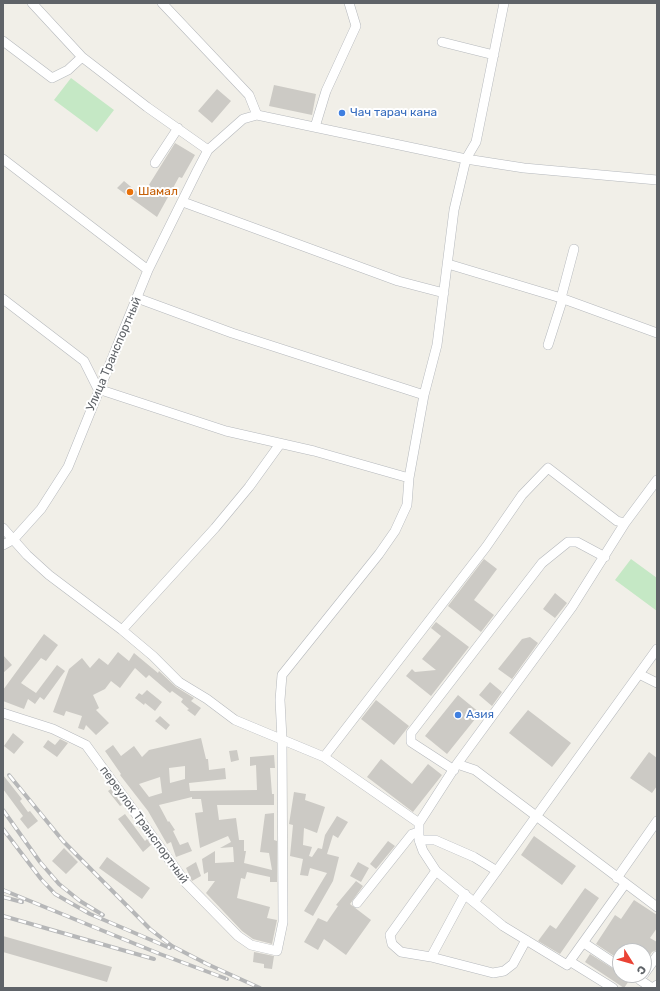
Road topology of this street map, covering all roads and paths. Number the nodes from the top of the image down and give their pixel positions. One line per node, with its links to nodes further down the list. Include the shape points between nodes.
1 (32, 3): 8 (street)
2 (162, 3): 9 (street, via 249,95)
3 (349, 3): 10 (street, via 356,26 326,91)
4 (504, 3): 7 (street)
5 (3, 41): 8 (street, via 52,78 68,70)
6 (442, 42): 7 (street)
7 (494, 55): 14 (street, via 476,142)
8 (82, 57): 11 (street)
9 (257, 115): 10 (street); 12 (street, via 243,119)
10 (315, 127): 14 (street)
11 (178, 128): 12 (street); 15 (street)
12 (208, 150): 17 (street, Улица Транспортный)
13 (3, 159): 20 (street)
14 (466, 159): 16 (street, via 524,168); 19 (street, via 454,210)
15 (155, 164)
16 (657, 180)
17 (182, 202): 20 (street, Улица Транспортный); 21 (street, via 398,281)
18 (574, 250): 23 (street)
19 (448, 264): 21 (street); 23 (street)
20 (148, 270): 22 (street, Улица Транспортный)
21 (444, 293): 28 (street, via 437,345)
22 (137, 298): 27 (street, Улица Транспортный); 28 (street, via 232,334)
23 (562, 298): 25 (street); 26 (street)
24 (3, 299): 27 (street, via 84,361)
25 (657, 334)
26 (548, 345)
27 (98, 389): 29 (street, via 226,431); 34 (street, Улица Транспортный, via 68,467 41,509)
28 (424, 395): 30 (street)
29 (280, 444): 30 (street); 37 (street, via 215,528)
30 (409, 478): 42 (street, via 406,505 395,531 282,675)
31 (655, 486): 32 (street)
32 (625, 523): 36 (street); 43 (street, via 617,521 548,468 522,495 486,547)
33 (3, 528): 34 (street)
34 (14, 538): 35 (street, Улица Транспортный); 37 (street, via 27,555 50,575)
35 (3, 545)
36 (605, 556): 44 (street, via 572,607); 44 (street, via 577,542 568,542 542,563 411,733 411,742)
37 (122, 630): 42 (street, via 179,682 235,720)
38 (657, 648): 39 (street)
39 (639, 674): 40 (street); 45 (street)
40 (657, 683)
41 (3, 713): 42 (street, переулок Транспортный, via 53,729 86,745 186,884 238,936 251,945 277,951 283,922)
42 (282, 739): 43 (street)
43 (324, 757): 47 (street)
44 (455, 767): 45 (street, via 475,770); 47 (street)
45 (537, 817): 49 (street); 50 (street)
46 (657, 821): 50 (street)
47 (419, 832): 48 (street, via 423,851); 49 (street); 54 (street, via 412,834)
48 (436, 871): 52 (street); 58 (street, via 390,935 392,944 401,952)
49 (497, 871): 53 (street)
50 (617, 878): 51 (street)
51 (625, 884): 55 (street); 57 (street)
52 (465, 894): 53 (street); 58 (street)
53 (475, 901): 56 (street, via 503,926)
54 (357, 903)
55 (657, 907)
56 (526, 940): 58 (street, via 513,964 504,971 493,973); 59 (street, via 562,963 567,965)
57 (584, 943): 59 (street); 60 (street)
58 (431, 957)
59 (571, 962): 63 (street)
60 (612, 962)
61 (647, 983): 62 (street, via 652,988)
62 (657, 985)
63 (613, 988)

